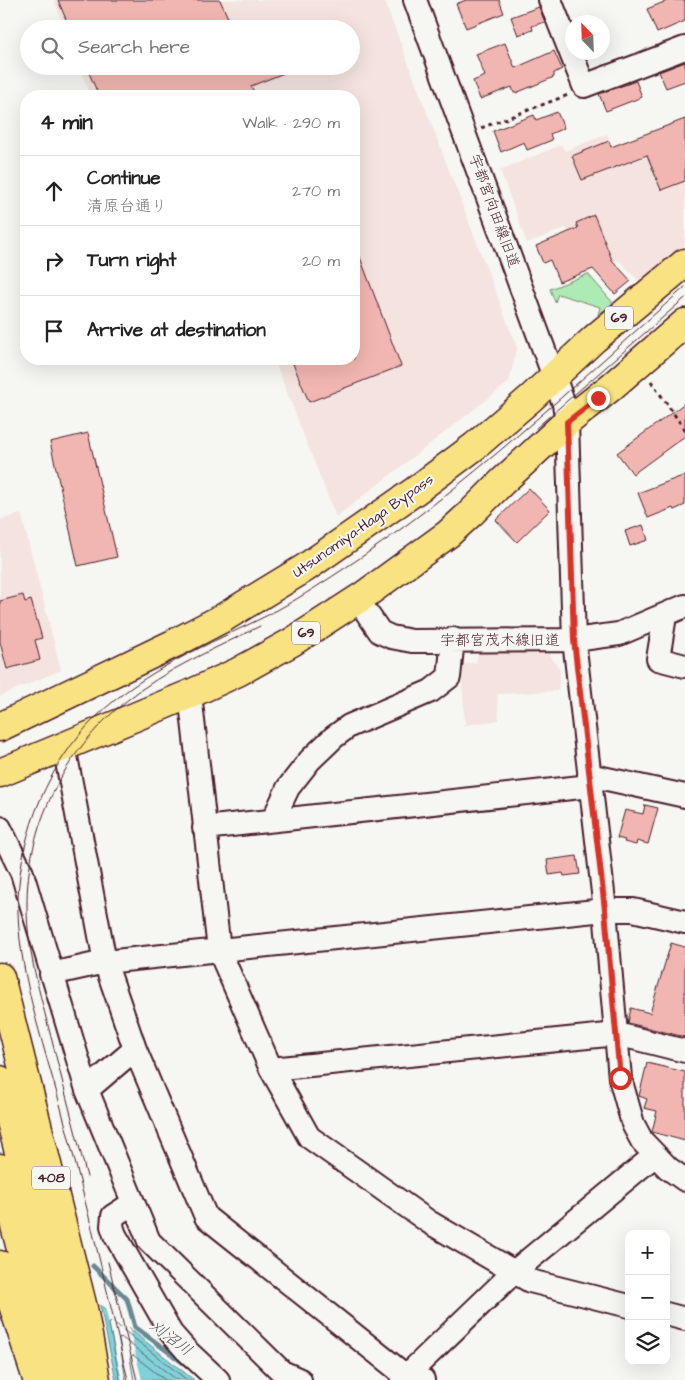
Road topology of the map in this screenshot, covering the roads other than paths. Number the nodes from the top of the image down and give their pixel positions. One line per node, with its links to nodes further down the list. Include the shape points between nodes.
1 (415, 0): 6 (street, 宇都宮向田線旧道)
2 (550, 0): 3 (street, via 584,86)
3 (685, 48)
4 (685, 263): 6 (main road, Utsunomiya-Haga Bypass / 69)
5 (685, 322): 7 (main road, 69)
6 (555, 376): 7 (street, 宇都宮向田線旧道); 15 (main road, Utsunomiya-Haga Bypass / 69, via 475,446 305,568 215,622)
7 (567, 422): 8 (main road, 69, via 453,529); 12 (street, 宇都宮向田線旧道)
8 (358, 600): 11 (street, 宇都宮茂木線旧道, via 380,632 391,637 412,641); 14 (main road, 69, via 292,642)
9 (685, 606): 10 (street, 宇都宮茂木線旧道)
10 (665, 616): 12 (street, 宇都宮茂木線旧道, via 619,634); 13 (street, via 658,659)
11 (453, 640): 12 (street, 宇都宮茂木線旧道); 20 (street, via 449,677 431,691 349,726 334,737 288,788)
12 (574, 640): 18 (street, 宇都宮向田線旧道)
13 (685, 666)
14 (190, 694): 16 (main road, 69); 22 (street)
15 (0, 727)
16 (64, 746): 17 (main road, 69); 26 (street)
17 (0, 773)
18 (589, 780): 19 (street); 20 (street); 23 (street, 宇都宮向田線旧道)
19 (685, 796)
20 (273, 820): 22 (street)
21 (0, 828): 27 (street, via 22,873)
22 (204, 828): 25 (street)
23 (605, 910): 24 (street, via 633,910); 25 (street); 29 (street, 宇都宮向田線旧道)
24 (685, 922)
25 (219, 950): 26 (street); 32 (street)
26 (105, 962): 27 (street); 30 (street)
27 (51, 974): 34 (street)
28 (0, 977): 48 (main road, 408, via 83,1308)
29 (617, 1034): 31 (street); 32 (street); 35 (street, 宇都宮向田線旧道, via 620,1078 626,1105 642,1141)
30 (135, 1049): 34 (street); 44 (street, via 206,1217)
31 (685, 1051)
32 (271, 1069): 40 (street, via 308,1137 429,1222)
33 (0, 1080): 47 (main road, 408)
34 (87, 1090): 38 (street)
35 (654, 1156): 37 (street, 宇都宮向田線旧道); 40 (street)
36 (0, 1168): 46 (main road)
37 (685, 1180)
38 (133, 1203): 49 (street, via 113,1216 115,1235 171,1332); 50 (street, via 149,1241 282,1372)
39 (0, 1265): 45 (main road)
40 (514, 1272): 41 (street, via 530,1281); 44 (street)
41 (625, 1305)
42 (670, 1315): 43 (street)
43 (685, 1318)
44 (410, 1379)
45 (38, 1380)
46 (55, 1380)
47 (79, 1380)
48 (96, 1380)
49 (218, 1380)
50 (300, 1380)

